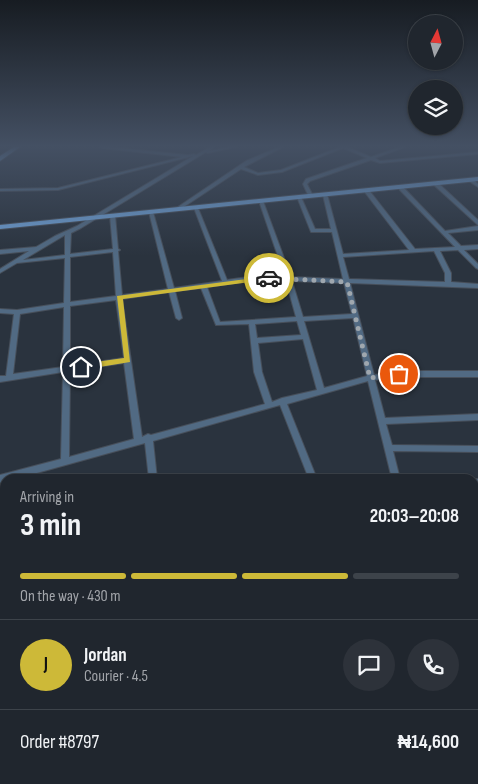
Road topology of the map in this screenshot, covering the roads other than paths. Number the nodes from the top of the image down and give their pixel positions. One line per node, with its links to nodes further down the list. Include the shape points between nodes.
1 (79, 184): 8 (street, via 58,189)
2 (152, 184): 18 (street)
3 (216, 184): 15 (street)
4 (305, 184): 11 (street)
5 (436, 184): 6 (main road); 7 (main road); 19 (street)
6 (440, 184)
7 (400, 187): 9 (main road); 24 (street)
8 (0, 190)
9 (366, 190): 10 (main road); 31 (street)
10 (325, 195): 11 (main road); 22 (street)
11 (311, 196): 12 (main road)
12 (299, 197): 13 (main road); 22 (street, via 312,230)
13 (260, 201): 14 (main road); 37 (street)
14 (196, 208): 15 (main road); 38 (street)
15 (177, 210): 16 (main road)
16 (151, 212): 17 (main road); 43 (street)
17 (112, 216): 18 (main road); 28 (street)
18 (93, 218): 20 (main road); 23 (street)
19 (478, 223)
20 (0, 226)
21 (478, 228): 24 (street)
22 (333, 230): 33 (street)
23 (68, 232): 26 (street); 32 (street)
24 (446, 232): 27 (street)
25 (478, 248): 27 (street)
26 (38, 249): 30 (street); 34 (street)
27 (462, 249): 29 (street); 35 (street)
28 (117, 250): 32 (street); 44 (street)
29 (437, 250): 31 (street); 40 (street, via 448,273)
30 (0, 252)
31 (414, 252): 33 (street)
32 (67, 256): 34 (street); 45 (street)
33 (340, 256): 39 (street)
34 (15, 263): 36 (street)
35 (478, 267)
36 (0, 271)
37 (288, 278): 38 (street); 39 (street); 50 (street)
38 (225, 282): 41 (street)
39 (347, 282): 40 (street); 48 (street)
40 (448, 284): 42 (street)
41 (203, 285): 43 (street); 51 (street, via 218,324)
42 (478, 286)
43 (171, 290): 44 (street); 49 (street)
44 (119, 297): 45 (street); 54 (street)
45 (67, 304): 47 (street); 55 (street)
46 (0, 311): 47 (street)
47 (16, 312): 57 (street)
48 (355, 316): 50 (street); 58 (street)
49 (179, 318)
50 (298, 319): 51 (street); 52 (street)
51 (252, 323): 53 (street)
52 (304, 338): 53 (street); 60 (street)
53 (254, 341): 62 (street, via 258,372)
54 (128, 360): 55 (street); 66 (street)
55 (66, 369): 57 (street); 69 (street)
56 (478, 374): 58 (street, via 399,374)
57 (9, 378): 59 (street)
58 (370, 378): 60 (street); 64 (street)
59 (0, 379)
60 (321, 391): 61 (street)
61 (282, 401): 62 (street); 72 (street)
62 (269, 405): 65 (street)
63 (478, 417): 64 (street)
64 (381, 421): 67 (street)
65 (148, 437): 66 (street); 71 (street)
66 (138, 440): 69 (street)
67 (388, 448): 68 (street); 73 (street)
68 (478, 449)
69 (65, 462): 70 (street)
70 (19, 474)
71 (152, 474)
72 (311, 474)
73 (395, 474)

